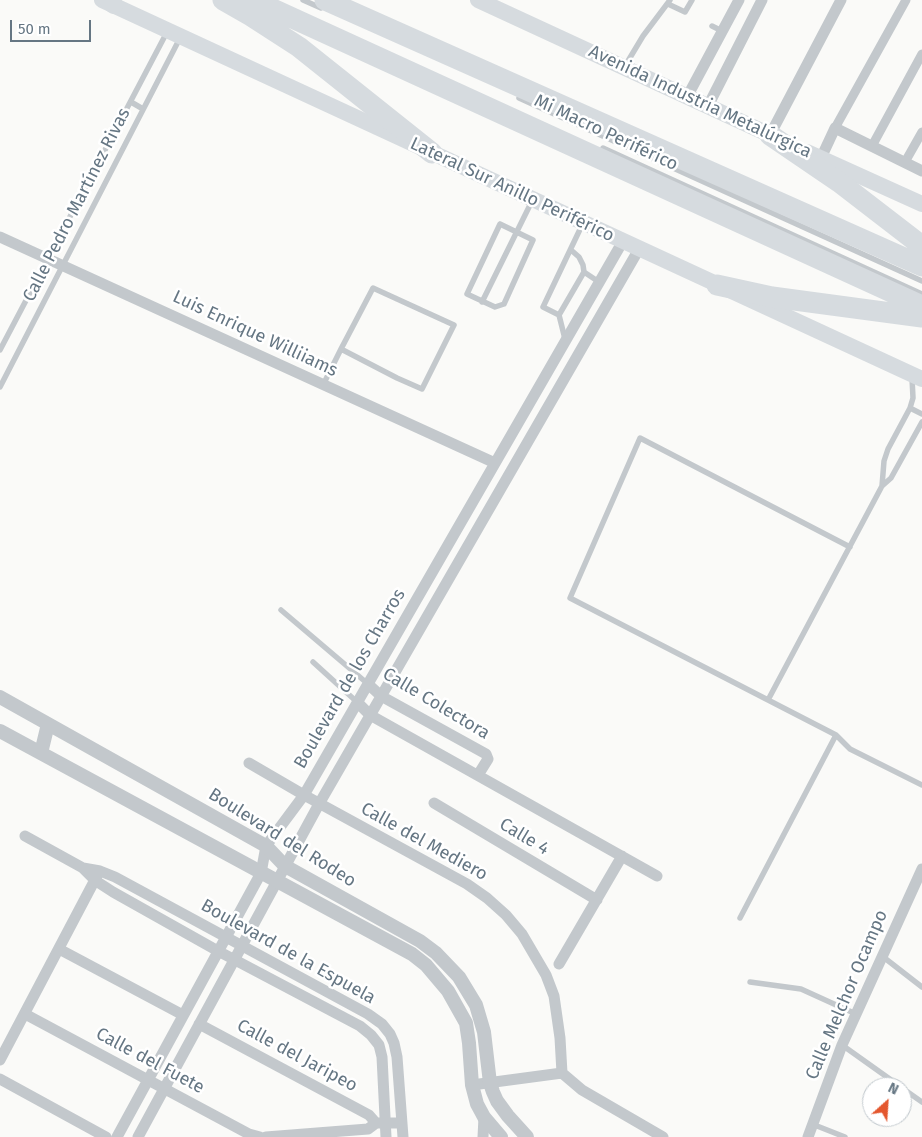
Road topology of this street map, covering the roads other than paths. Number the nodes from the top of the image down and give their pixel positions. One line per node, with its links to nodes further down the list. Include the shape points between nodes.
1 (224, 0): 26 (highway, via 299,47)
2 (253, 0): 48 (highway)
3 (303, 0): 12 (lane)
4 (478, 0): 15 (main road, Avenida Industria Metalúrgica)
5 (692, 0): 11 (lane, via 685,12)
6 (739, 0): 17 (street, via 717,28)
7 (762, 0): 19 (street)
8 (841, 0): 23 (street)
9 (906, 0): 21 (street)
10 (108, 2): 13 (main road, Lateral Sur Anillo Periférico)
11 (669, 2): 15 (lane)
12 (327, 6): 41 (highway)
13 (175, 33): 18 (lane, Calle Pedro Martínez Rivas); 20 (lane, Calle Pedro Martínez Rivas); 26 (main road, Lateral Sur Anillo Periférico)
14 (922, 54): 25 (street)
15 (624, 67): 17 (main road, Avenida Industria Metalúrgica)
16 (512, 95): 43 (lane, Mi Macro Periférico)
17 (687, 97): 19 (main road, Avenida Industria Metalúrgica)
18 (131, 102): 20 (lane); 39 (lane, Calle Pedro Martínez Rivas)
19 (708, 106): 23 (main road, Avenida Industria Metalúrgica)
20 (143, 109): 40 (lane, Calle Pedro Martínez Rivas)
21 (836, 128): 25 (street); 27 (street)
22 (922, 132): 28 (street)
23 (770, 135): 27 (main road, Avenida Industria Metalúrgica); 36 (highway, via 839,182)
24 (595, 145): 46 (lane, Mi Macro Periférico)
25 (872, 146): 28 (street)
26 (432, 153): 30 (main road, Lateral Sur Anillo Periférico)
27 (821, 158): 31 (main road, Avenida Industria Metalúrgica)
28 (905, 162): 29 (street)
29 (922, 171)
30 (532, 200): 32 (main road, Lateral Sur Anillo Periférico); 33 (lane)
31 (922, 204)
32 (583, 223): 35 (main road, Lateral Sur Anillo Periférico); 38 (lane)
33 (517, 231): 47 (lane); 47 (lane, via 500,224 467,294); 47 (lane, via 534,240 504,304 495,308)
34 (0, 237): 39 (street, Luis Enrique Williiams)
35 (623, 242): 37 (main road, Lateral Sur Anillo Periférico); 44 (street, Boulevard de los Charros)
36 (922, 246)
37 (639, 249): 45 (main road, Lateral Sur Anillo Periférico); 66 (street, Boulevard de los Charros)
38 (571, 250): 42 (lane, via 579,257); 49 (lane, via 543,307)
39 (48, 259): 40 (street, Luis Enrique Williiams); 53 (lane, Calle Pedro Martínez Rivas)
40 (62, 266): 55 (street, Luis Enrique Williiams); 56 (lane, Calle Pedro Martínez Rivas)
41 (922, 266)
42 (584, 272): 44 (lane); 49 (lane)
43 (922, 281)
44 (600, 282): 51 (street, Boulevard de los Charros)
45 (716, 285): 50 (highway, via 772,297); 54 (main road, Lateral Sur Anillo Periférico)
46 (922, 294)
47 (482, 302)
48 (922, 306)
49 (559, 315): 51 (lane)
50 (922, 317)
51 (566, 341): 60 (street, Boulevard de los Charros)
52 (341, 349): 52 (lane, via 422,389 454,325 373,288); 55 (lane)
53 (0, 350)
54 (917, 376): 57 (lane)
55 (323, 385): 60 (street, Luis Enrique Williiams)
56 (0, 388)
57 (910, 408): 58 (lane); 61 (lane, via 888,449)
58 (922, 414)
59 (922, 422): 61 (lane, via 891,478)
60 (495, 463): 65 (street, Boulevard de los Charros)
61 (882, 486): 62 (lane)
62 (850, 547): 68 (lane); 68 (lane, via 640,438 570,598)
63 (282, 610): 65 (lane, Calle Colectora)
64 (313, 662): 69 (lane)
65 (368, 684): 66 (street, Calle Colectora); 69 (street, Boulevard de los Charros)
66 (381, 696): 70 (street, Boulevard de los Charros); 76 (street, Calle Colectora, via 486,754 488,759)
67 (0, 697): 71 (street, Boulevard del Rodeo)
68 (768, 700): 73 (lane)
69 (357, 702): 70 (street); 78 (street, Boulevard de los Charros)
70 (370, 715): 76 (street); 80 (street, Boulevard de los Charros)
71 (48, 724): 74 (street); 82 (street, Boulevard del Rodeo)
72 (0, 731): 74 (street, Boulevard del Rodeo)
73 (836, 735): 77 (lane, via 850,749); 91 (lane)
74 (41, 754): 86 (street, Boulevard del Rodeo)
75 (249, 763): 78 (street, Calle del Mediero)
76 (478, 775): 83 (street)
77 (922, 785)
78 (304, 795): 80 (street, Calle del Mediero); 82 (street, Boulevard de los Charros)
79 (434, 803): 90 (street, Calle 4)
80 (319, 804): 84 (street, Boulevard de los Charros); 107 (street, Calle del Mediero, via 467,884 506,915 534,954 554,996)
81 (25, 836): 87 (street)
82 (266, 846): 84 (street, Boulevard del Rodeo); 86 (street, Boulevard de los Charros)
83 (622, 856): 88 (street); 90 (street)
84 (285, 866): 89 (street, Boulevard de los Charros); 111 (street, Boulevard del Rodeo, via 420,941 448,965 469,992 481,1019)
85 (922, 869): 96 (street, Calle Melchor Ocampo)
86 (261, 873): 89 (street, Boulevard del Rodeo); 92 (street, Boulevard de los Charros)
87 (98, 876): 92 (street, Boulevard de la Espuela, via 115,877); 94 (street); 95 (street, Boulevard de la Espuela)
88 (657, 876)
89 (276, 881): 93 (street, Boulevard de los Charros); 112 (street, Boulevard del Rodeo, via 412,954 438,977 466,1023)
90 (597, 900): 98 (street)
91 (740, 918)
92 (226, 937): 93 (street, Boulevard de la Espuela); 95 (street, Boulevard de los Charros)
93 (242, 946): 97 (street, Boulevard de los Charros); 116 (street, Boulevard de la Espuela, via 382,1024 394,1044)
94 (59, 949): 101 (street); 103 (street)
95 (218, 951): 97 (street, Boulevard de la Espuela); 103 (street, Boulevard de los Charros)
96 (882, 956): 100 (lane); 102 (street, Calle Melchor Ocampo)
97 (234, 959): 104 (street, Boulevard de los Charros); 115 (street, Boulevard de la Espuela, via 360,1026 371,1035 379,1045 382,1057)
98 (559, 964)
99 (750, 982): 102 (lane, via 802,990)
100 (922, 987)
101 (25, 1014): 106 (street); 110 (street, Calle del Fuete)
102 (856, 1014): 105 (street, Calle Melchor Ocampo)
103 (183, 1015): 110 (street, Boulevard de los Charros)
104 (199, 1024): 113 (street, Boulevard de los Charros); 115 (street, Calle del Jaripeo)
105 (842, 1045): 108 (lane); 117 (street, Calle Melchor Ocampo)
106 (0, 1060)
107 (562, 1073): 111 (street); 128 (street, via 582,1090)
108 (887, 1077)
109 (0, 1079): 118 (street)
110 (148, 1080): 113 (street, Calle del Fuete); 119 (street, Boulevard de los Charros)
111 (490, 1083): 112 (street); 127 (street, Boulevard del Rodeo, via 497,1101)
112 (472, 1085): 114 (street, Boulevard del Rodeo)
113 (164, 1088): 120 (street, Boulevard de los Charros); 121 (street, Calle del Fuete)
114 (484, 1117): 125 (street, Boulevard del Rodeo); 126 (street, Boulevard del Rodeo)
115 (381, 1123): 116 (street); 122 (street, via 368,1129); 123 (street, Boulevard de la Espuela)
116 (402, 1123): 124 (street, Boulevard de la Espuela)
117 (812, 1124): 129 (street, Calle Melchor Ocampo); 130 (lane)
118 (106, 1137)
119 (117, 1137)
120 (138, 1137)
121 (260, 1137)
122 (266, 1137)
123 (386, 1137)
124 (403, 1137)
125 (483, 1137)
126 (501, 1137)
127 (527, 1137)
128 (663, 1137)
129 (808, 1137)
130 (845, 1137)

